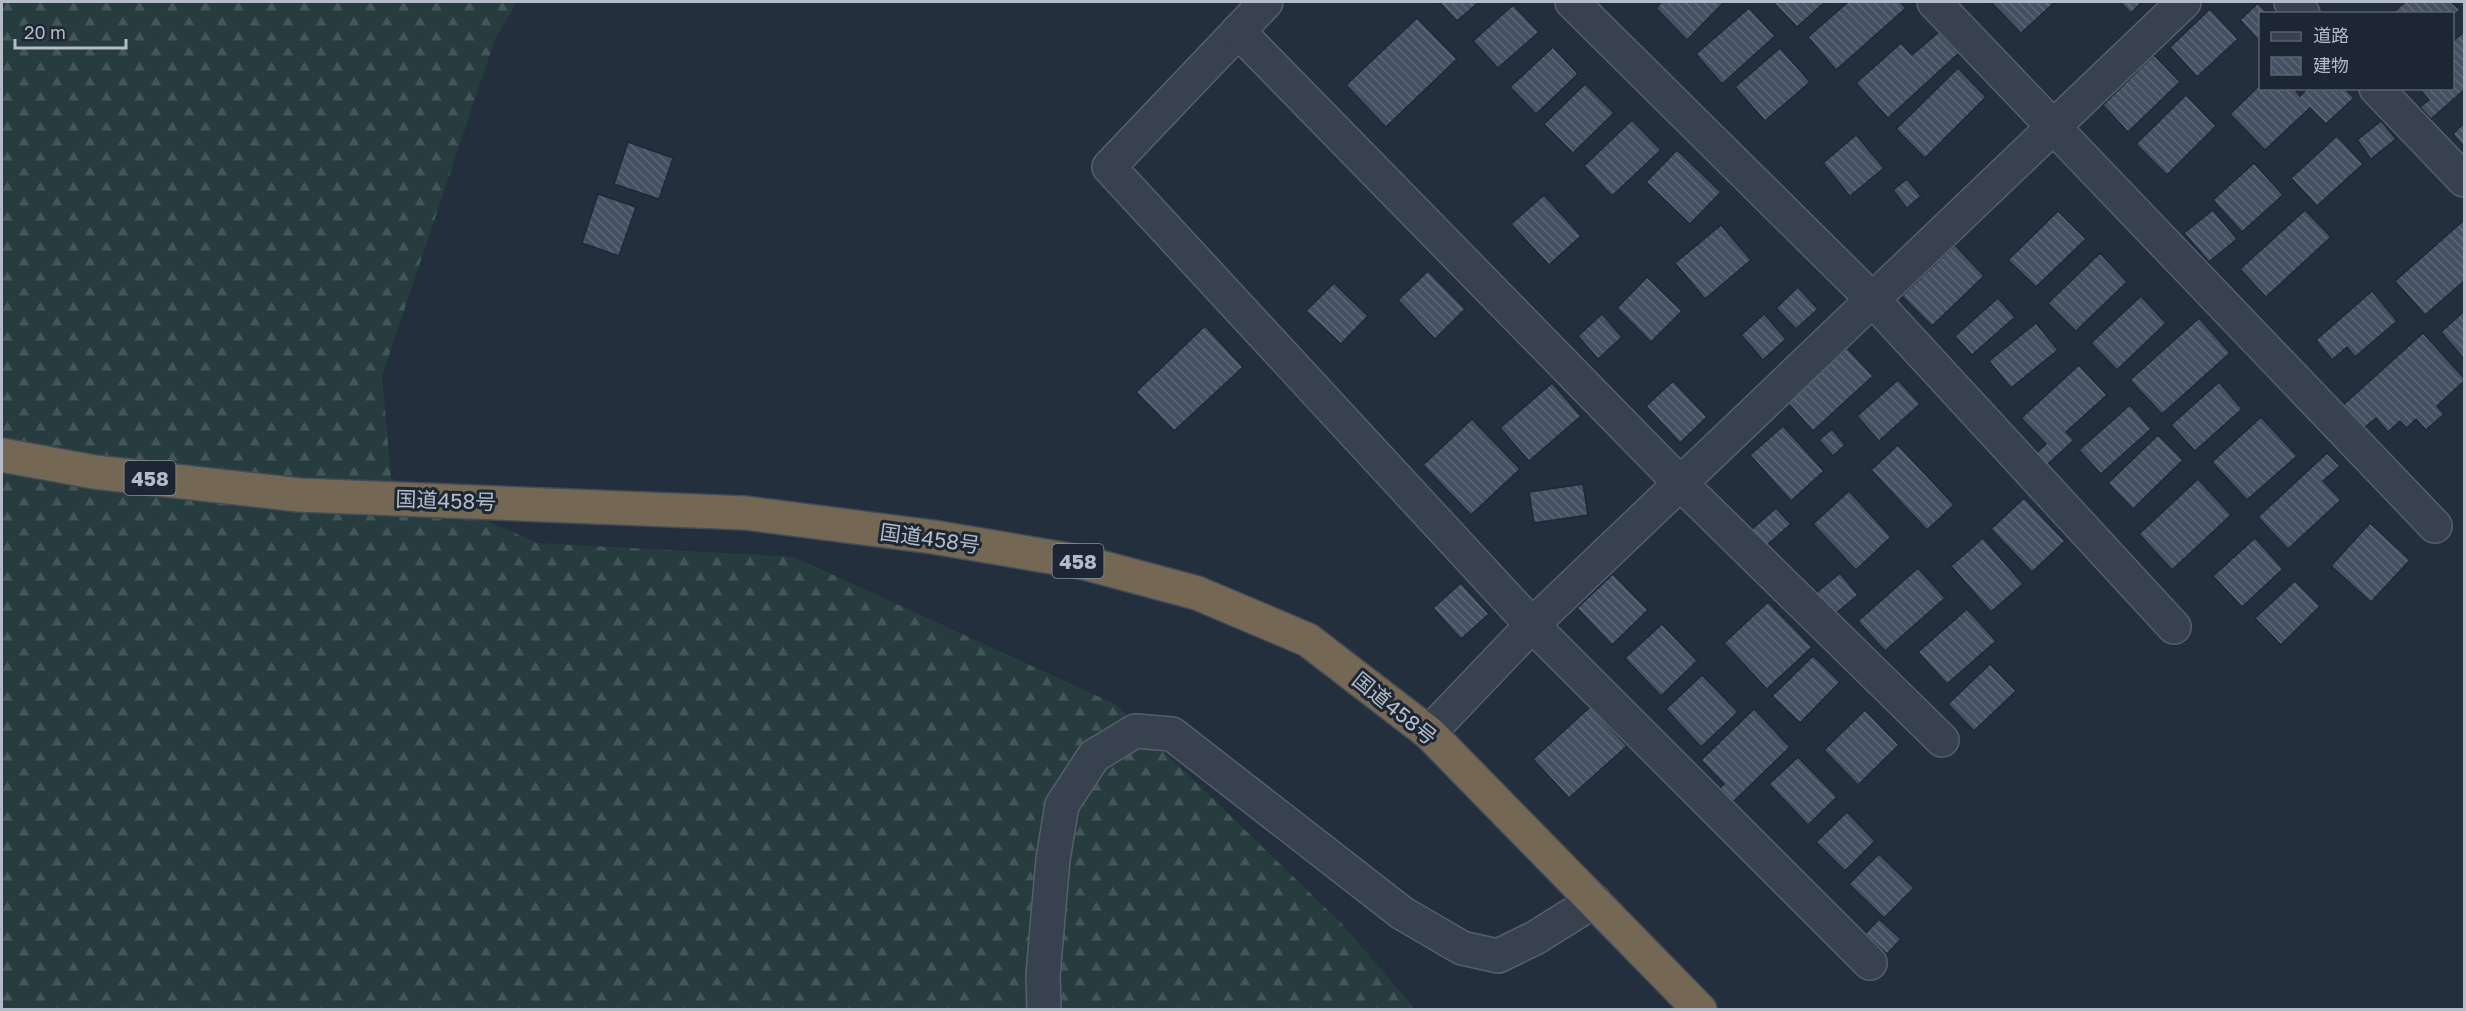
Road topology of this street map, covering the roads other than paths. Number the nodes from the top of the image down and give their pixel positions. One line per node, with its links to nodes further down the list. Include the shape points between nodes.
1 (1266, 2): 5 (street)
2 (1572, 2): 9 (street)
3 (1934, 2): 7 (street)
4 (2184, 2): 7 (street)
5 (1238, 31): 11 (street); 13 (street, via 1109,167)
6 (2378, 90): 8 (street)
7 (2055, 126): 9 (street); 12 (street)
8 (2464, 180)
9 (1872, 299): 11 (street); 14 (street)
10 (2, 455): 15 (highway, 国道458号 / 458, via 94,472 299,495 746,513 933,537 1081,562 1197,593 1308,640)
11 (1680, 482): 13 (street); 16 (street)
12 (2435, 526)
13 (1532, 625): 15 (street); 18 (street)
14 (2174, 627)
15 (1429, 733): 17 (highway, 国道458号 / 458)
16 (1942, 740)
17 (1594, 902): 19 (street, via 1498,956 1462,948 1401,913 1172,734 1135,731 1094,756 1062,805 1053,859 1043,975); 20 (highway, 国道458号 / 458)
18 (1870, 963)
19 (1044, 1010)
20 (1700, 1010)

